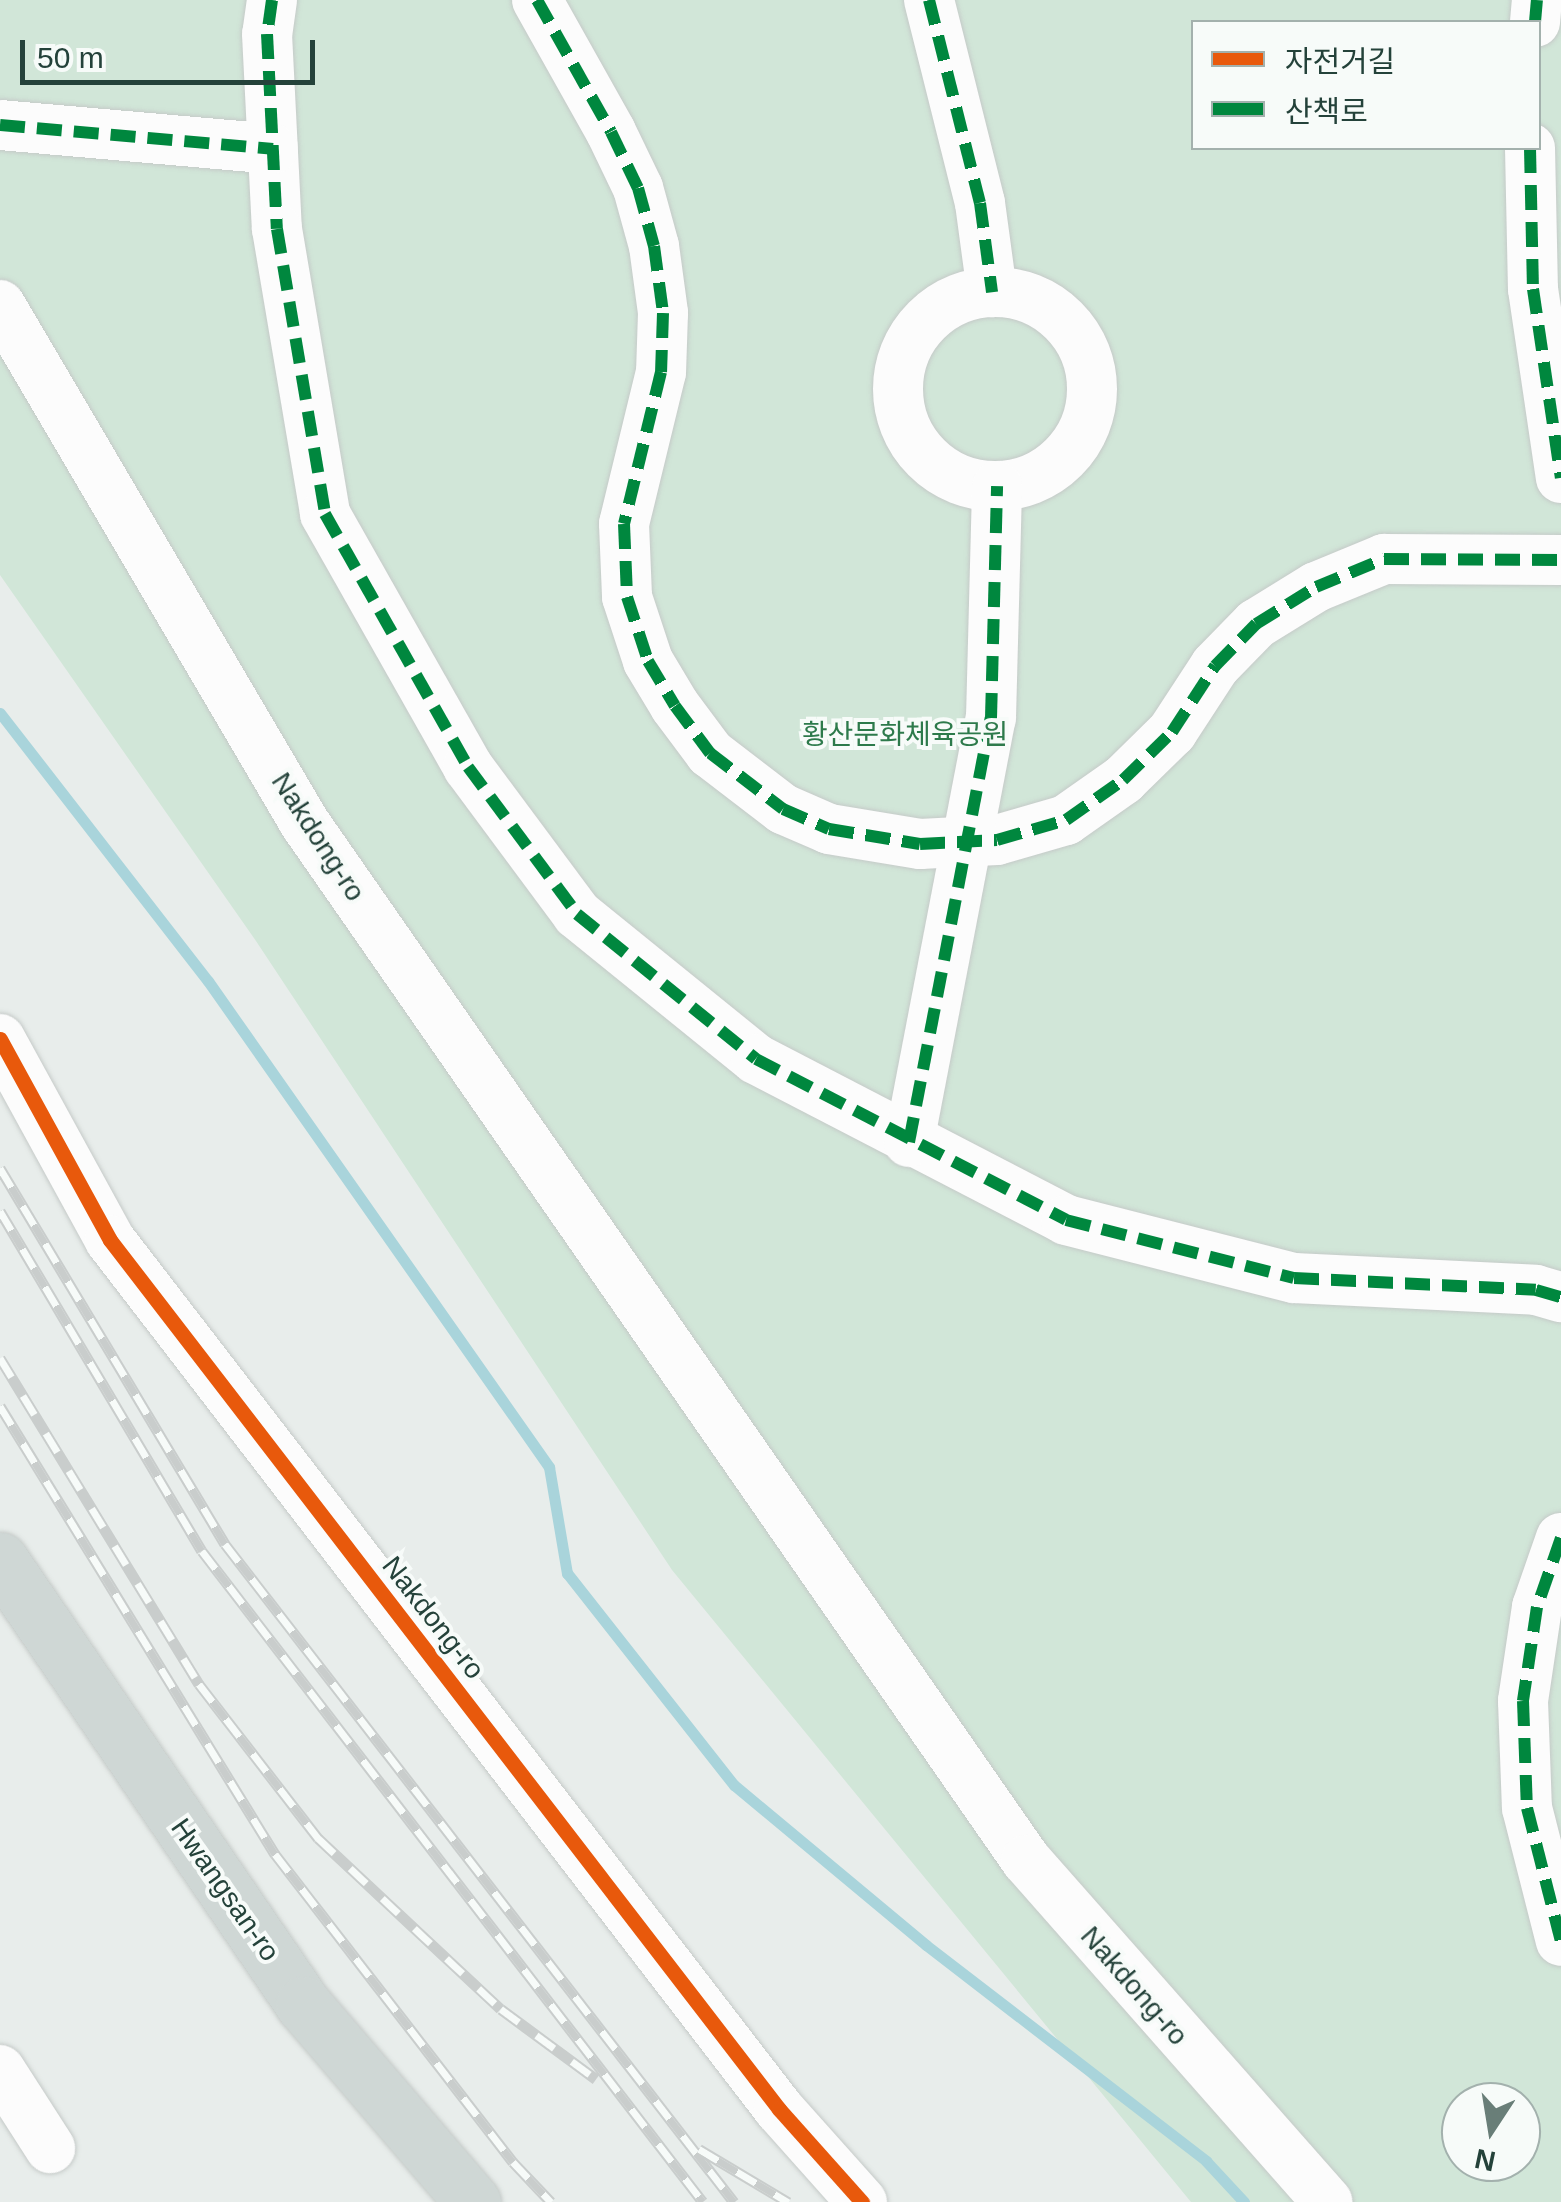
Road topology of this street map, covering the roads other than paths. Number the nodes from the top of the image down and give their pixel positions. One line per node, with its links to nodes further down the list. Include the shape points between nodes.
1 (272, 0): 5 (street)
2 (537, 0): 12 (street, via 618,146 654,246 663,313 660,372 624,524 628,597 648,661 710,753 782,809 871,838)
3 (929, 0): 7 (street, via 980,203)
4 (0, 124): 5 (street)
5 (273, 149): 14 (street, via 277,229 325,514 468,767 577,914 756,1059)
6 (1530, 150): 9 (street, via 1533,289)
7 (992, 292): 10 (street, via 944,305 919,326 902,354 896,386 901,419 916,448 940,470); 10 (street, via 1037,300 1064,319 1092,374 1092,406 1061,462 1034,478)
8 (0, 305): 23 (street, Nakdong-ro, via 304,822 992,1812 1178,2038)
9 (1561, 478)
10 (997, 486): 12 (street, via 991,718)
11 (1561, 560): 12 (street, via 1384,559 1316,587 1256,624 1215,666 1172,732 1123,780 1066,820)
12 (972, 842): 14 (street)
13 (0, 1039): 22 (street, Nakdong-ro, via 110,1240 780,2109)
14 (909, 1142): 15 (street, via 1066,1220 1294,1278 1536,1290)
15 (1561, 1298)
16 (1561, 1538): 18 (street, via 1536,1608 1523,1701 1527,1808)
17 (0, 1560): 21 (main road, Hwangsan-ro, via 303,2004)
18 (1561, 1942)
19 (0, 2070): 20 (street)
20 (50, 2148)
21 (473, 2202)
22 (862, 2202)
23 (1328, 2202)

